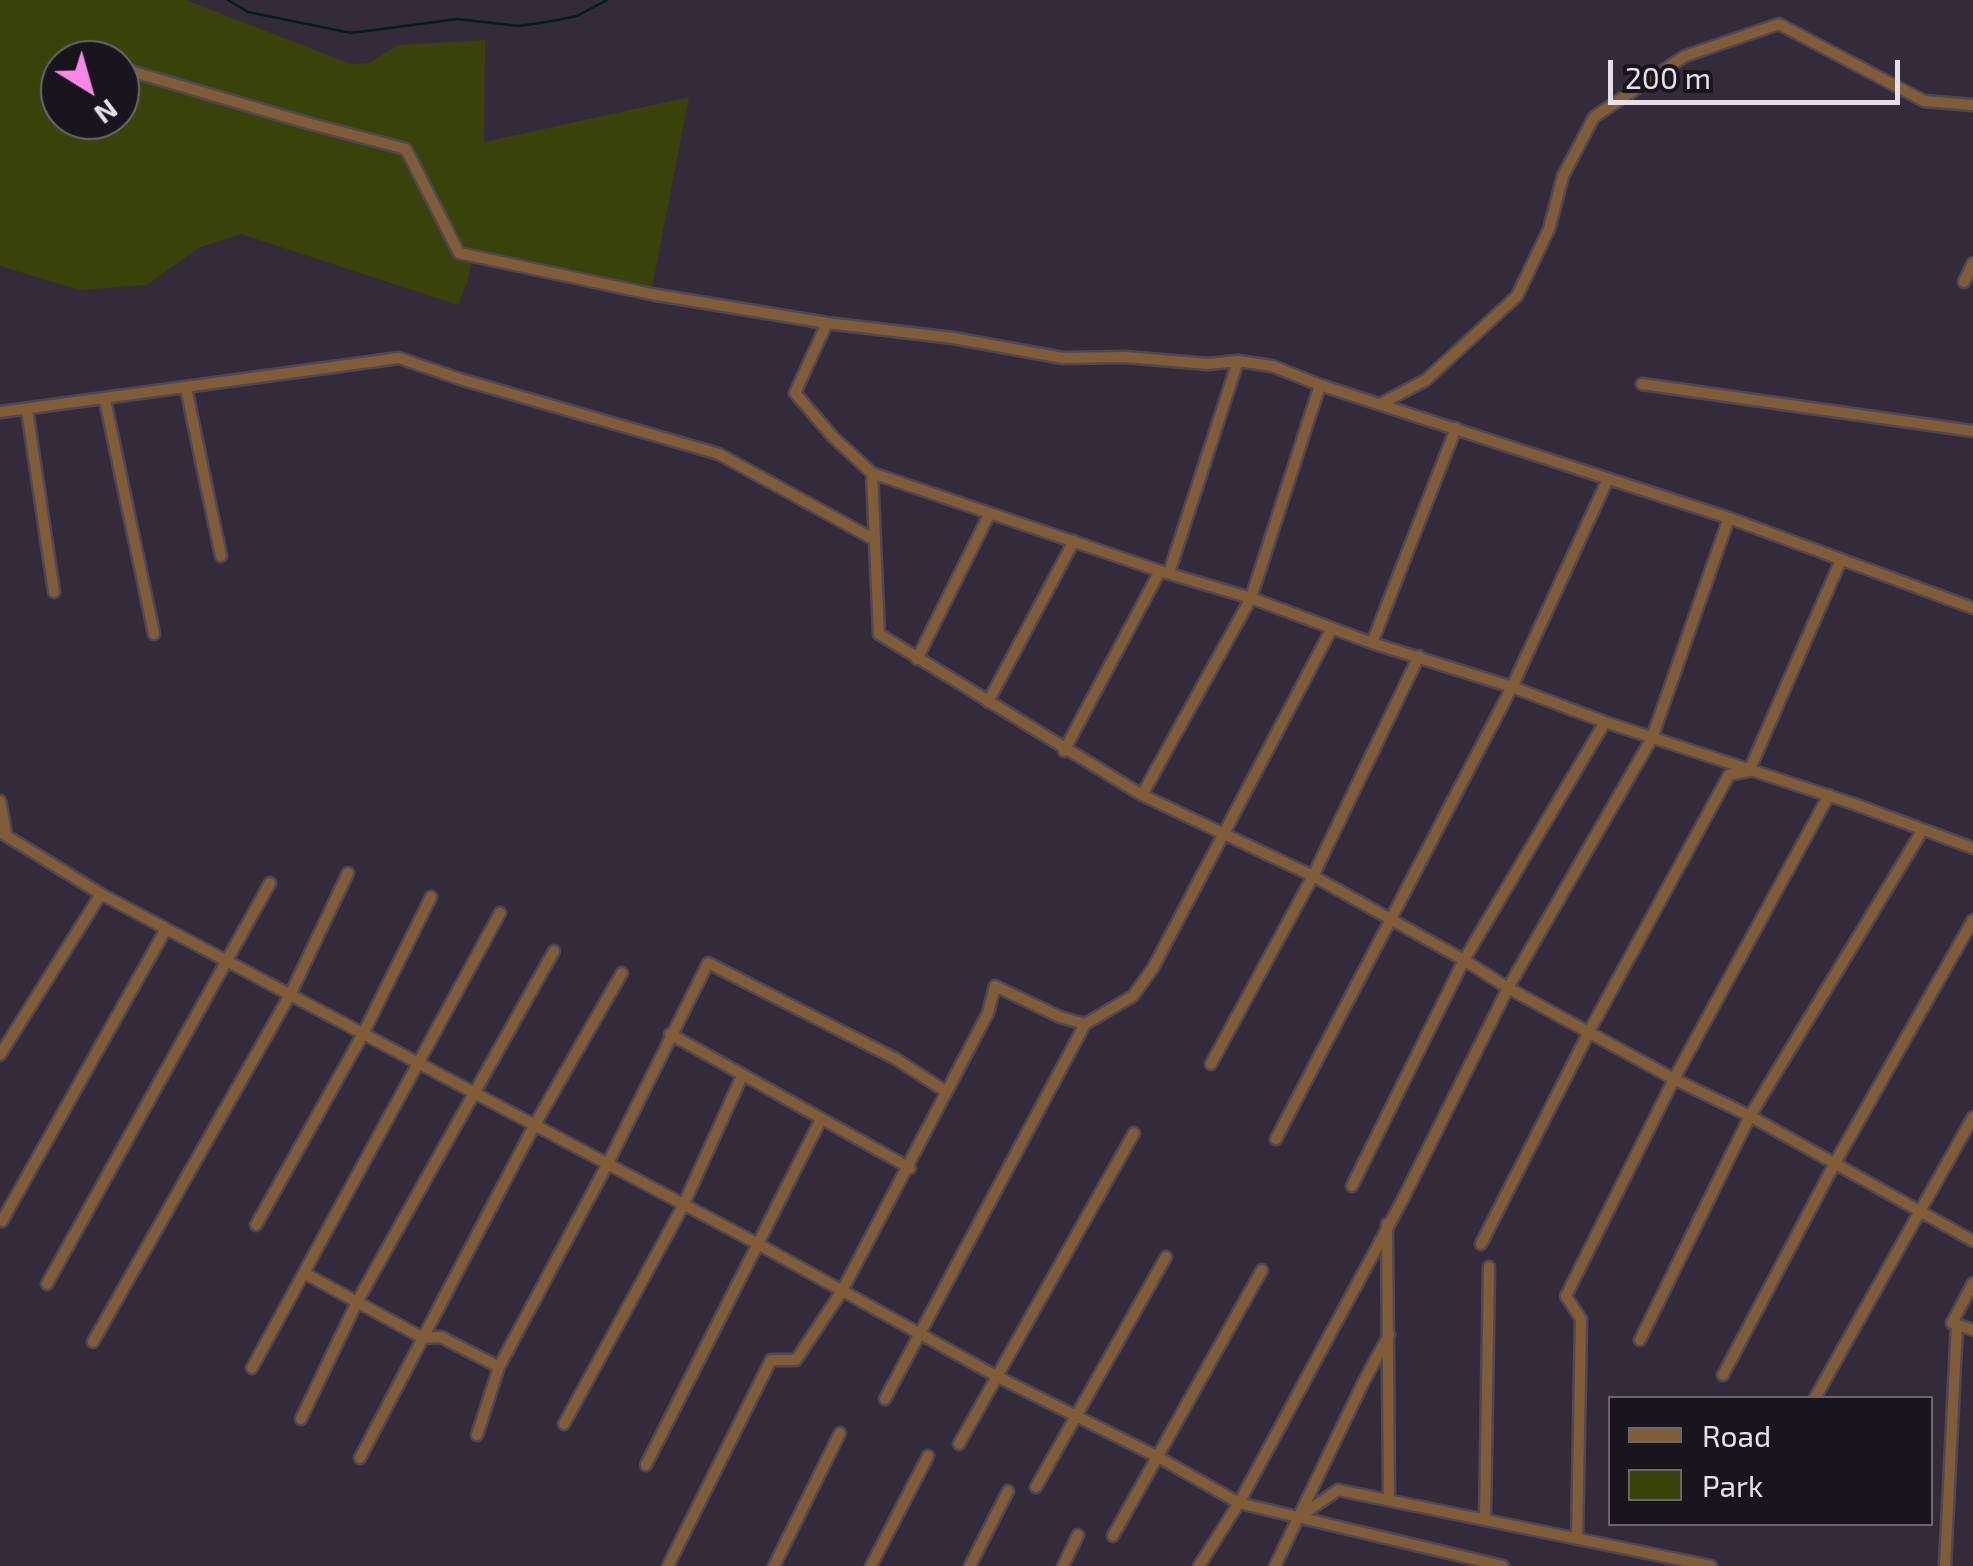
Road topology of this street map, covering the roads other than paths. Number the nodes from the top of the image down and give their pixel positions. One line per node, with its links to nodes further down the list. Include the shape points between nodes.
1 (140, 74): 5 (street, via 406,149 459,253)
2 (1973, 105): 11 (street, via 1924,101 1780,24 1685,56 1594,117 1563,176 1550,229 1517,296 1426,380)
3 (1973, 262): 4 (street)
4 (1964, 282)
5 (828, 323): 6 (street, via 1063,358); 16 (street, via 795,393)
6 (1238, 361): 8 (street); 24 (street)
7 (1642, 384): 15 (street)
8 (1320, 385): 11 (street); 26 (street)
9 (186, 388): 10 (street); 20 (street, via 398,358 719,454); 22 (street)
10 (105, 400): 12 (street); 29 (street)
11 (1380, 404): 14 (street)
12 (26, 410): 13 (street); 25 (street)
13 (0, 412)
14 (1456, 428): 17 (street); 30 (street)
15 (1973, 431)
16 (872, 473): 18 (street); 20 (street)
17 (1608, 479): 19 (street); 33 (street)
18 (990, 513): 21 (street); 32 (street)
19 (1729, 518): 23 (street); 36 (street)
20 (875, 540): 32 (street, via 879,634)
21 (1074, 541): 24 (street); 34 (street)
22 (221, 556)
23 (1841, 560): 27 (street); 38 (street)
24 (1164, 572): 26 (street); 37 (street)
25 (54, 592)
26 (1250, 598): 28 (street); 39 (street)
27 (1973, 608)
28 (1332, 628): 30 (street); 44 (street)
29 (154, 634)
30 (1372, 643): 31 (street)
31 (1418, 656): 33 (street); 47 (street)
32 (917, 659): 34 (street)
33 (1512, 687): 35 (street); 52 (street)
34 (988, 702): 37 (street)
35 (1605, 722): 36 (street); 56 (street)
36 (1652, 738): 38 (street); 59 (street)
37 (1064, 751): 39 (street)
38 (1749, 771): 40 (street); 62 (street, via 1729,776)
39 (1142, 795): 44 (street)
40 (1829, 795): 42 (street); 69 (street)
41 (0, 801): 43 (street)
42 (1922, 830): 45 (street); 72 (street)
43 (3, 833): 49 (street)
44 (1223, 835): 47 (street); 61 (street, via 1154,968 1133,996)
45 (1973, 848)
46 (348, 873): 60 (street)
47 (1313, 876): 52 (street); 67 (street)
48 (270, 882): 57 (street)
49 (101, 894): 54 (street); 65 (street)
50 (431, 897): 63 (street)
51 (500, 913): 66 (street)
52 (1392, 920): 56 (street); 77 (street)
53 (1973, 920): 78 (street)
54 (166, 929): 57 (street); 84 (street)
55 (554, 951): 71 (street)
56 (1464, 960): 59 (street); 81 (street)
57 (226, 961): 60 (street); 95 (street)
58 (622, 973): 75 (street)
59 (1508, 988): 62 (street); 85 (street)
60 (291, 993): 63 (street); 104 (street)
61 (1085, 1024): 70 (street, via 995,986 988,1013); 100 (street)
62 (1590, 1030): 69 (street); 89 (street)
63 (363, 1034): 66 (street); 86 (street)
64 (670, 1034): 68 (street); 70 (street, via 708,963); 79 (street)
65 (0, 1055)
66 (418, 1064): 71 (street); 93 (street)
67 (1211, 1064)
68 (742, 1076): 74 (street); 82 (street)
69 (1674, 1079): 72 (street); 129 (street, via 1566,1296 1581,1320)
70 (945, 1090): 80 (street)
71 (474, 1094): 75 (street); 97 (street)
72 (1750, 1116): 78 (street); 103 (street)
73 (1973, 1118): 83 (street)
74 (821, 1119): 80 (street); 88 (street)
75 (534, 1126): 79 (street); 102 (street)
76 (1134, 1133): 108 (street)
77 (1276, 1140)
78 (1835, 1164): 83 (street); 107 (street)
79 (608, 1165): 82 (street); 105 (street)
80 (910, 1168): 96 (street)
81 (1352, 1186)
82 (684, 1206): 88 (street); 113 (street)
83 (1920, 1214): 87 (street); 109 (street)
84 (2, 1220)
85 (1387, 1224): 101 (street); 124 (street)
86 (256, 1225)
87 (1973, 1242)
88 (758, 1244): 96 (street); 120 (street)
89 (1481, 1244)
90 (1166, 1257): 111 (street)
91 (1489, 1268): 126 (street)
92 (1262, 1270): 118 (street)
93 (304, 1273): 97 (street); 106 (street)
94 (1973, 1283): 98 (street, via 1952,1323)
95 (47, 1284)
96 (842, 1291): 100 (street); 130 (street, via 796,1360 772,1360)
97 (357, 1302): 102 (street); 112 (street)
98 (1958, 1325): 99 (street); 139 (street)
99 (1973, 1330)
100 (918, 1334): 108 (street); 110 (street)
101 (1390, 1334): 123 (street); 125 (street)
102 (422, 1338): 105 (street, via 441,1337); 119 (street)
103 (1640, 1340)
104 (93, 1342)
105 (499, 1367): 115 (street)
106 (252, 1368)
107 (1724, 1375)
108 (996, 1376): 111 (street); 116 (street)
109 (1816, 1396)
110 (886, 1398)
111 (1075, 1416): 118 (street); 121 (street)
112 (301, 1419)
113 (564, 1424)
114 (840, 1433): 131 (street)
115 (477, 1435)
116 (959, 1444)
117 (928, 1456): 132 (street)
118 (1158, 1457): 124 (street); 128 (street)
119 (360, 1458)
120 (646, 1465)
121 (1036, 1486)
122 (1008, 1490): 133 (street)
123 (1389, 1500): 125 (street, via 1338,1490); 126 (street)
124 (1239, 1504): 125 (street); 135 (street)
125 (1299, 1517): 136 (street); 137 (street)
126 (1486, 1520): 129 (street)
127 (1078, 1535): 134 (street)
128 (1113, 1536)
129 (1577, 1539): 138 (street)
130 (668, 1566)
131 (774, 1566)
132 (871, 1566)
133 (970, 1566)
134 (1063, 1566)
135 (1198, 1566)
136 (1275, 1566)
137 (1503, 1566)
138 (1711, 1566)
139 (1945, 1566)

